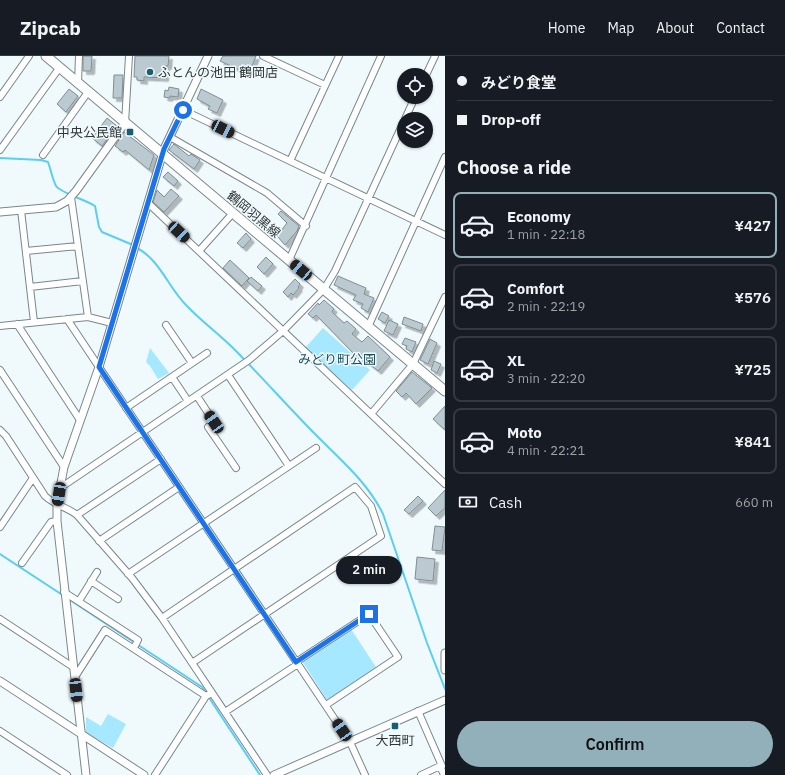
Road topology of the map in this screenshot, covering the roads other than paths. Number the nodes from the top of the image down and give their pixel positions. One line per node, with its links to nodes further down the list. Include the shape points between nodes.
1 (29, 56): 17 (street)
2 (46, 56): 12 (main road, 鶴岡羽黒線)
3 (79, 56): 14 (street)
4 (129, 56): 19 (street)
5 (208, 56): 18 (street)
6 (263, 56): 11 (street)
7 (280, 56): 11 (street)
8 (339, 56): 15 (street)
9 (381, 56): 27 (street)
10 (435, 56): 13 (street)
11 (277, 62): 15 (street)
12 (60, 68): 14 (main road, 鶴岡羽黒線); 22 (street)
13 (429, 68)
14 (78, 83): 16 (main road, 鶴岡羽黒線)
15 (325, 85): 26 (street)
16 (88, 92): 19 (main road, 鶴岡羽黒線); 23 (street)
17 (0, 97)
18 (183, 110): 21 (street); 26 (street)
19 (125, 123): 24 (main road, 鶴岡羽黒線); 28 (street)
20 (397, 135): 29 (street)
21 (170, 137): 24 (street); 35 (street, via 267,193)
22 (0, 150)
23 (43, 155)
24 (163, 155): 30 (street); 33 (main road, 鶴岡羽黒線)
25 (445, 157): 34 (street)
26 (290, 161): 27 (street)
27 (325, 178): 29 (street); 35 (street)
28 (73, 195): 31 (street, via 56,207); 37 (street)
29 (367, 198): 34 (street); 43 (street)
30 (148, 203): 39 (street); 48 (street)
31 (21, 210): 32 (street); 38 (street)
32 (0, 212)
33 (233, 213): 39 (street); 40 (main road, 鶴岡羽黒線)
34 (415, 221): 36 (street); 52 (street)
35 (306, 226): 40 (street)
36 (445, 235)
37 (78, 246): 38 (street); 41 (street)
38 (26, 251): 42 (street)
39 (199, 251): 53 (street)
40 (289, 260): 43 (main road, 鶴岡羽黒線)
41 (83, 281): 42 (street); 45 (street)
42 (30, 287): 47 (street)
43 (324, 289): 52 (main road, 鶴岡羽黒線); 53 (street)
44 (445, 297): 56 (street)
45 (88, 317): 46 (street); 48 (street)
46 (67, 319): 47 (street); 57 (street)
47 (34, 322): 49 (street)
48 (112, 323): 57 (street)
49 (17, 324): 51 (street); 66 (street)
50 (166, 325): 55 (street)
51 (0, 326)
52 (368, 327): 56 (main road, 鶴岡羽黒線)
53 (283, 331): 59 (street); 65 (street)
54 (207, 353): 55 (street)
55 (192, 363): 60 (street)
56 (413, 364): 61 (main road, 鶴岡羽黒線); 65 (street)
57 (99, 367): 64 (street); 66 (street)
58 (0, 370): 72 (street)
59 (228, 375): 62 (street); 71 (street)
60 (172, 376): 63 (street); 64 (street)
61 (445, 391)
62 (197, 396): 63 (street); 73 (street, via 214,422 208,427)
63 (188, 401): 68 (street)
64 (126, 408): 68 (street)
65 (371, 414): 75 (street)
66 (80, 420): 72 (street)
67 (1, 432): 74 (street)
68 (142, 432): 70 (street); 77 (street)
69 (316, 448): 71 (street)
70 (160, 459): 76 (street); 79 (street)
71 (289, 466): 81 (street)
72 (64, 468): 77 (street)
73 (236, 468)
74 (32, 478): 78 (street, via 50,501); 82 (street)
75 (445, 484)
76 (179, 487): 81 (street); 83 (street)
77 (60, 488): 78 (street)
78 (58, 504): 79 (street); 80 (street)
79 (77, 515): 83 (street)
80 (57, 521): 84 (street, via 50,522); 89 (street)
81 (203, 523): 85 (street); 87 (street)
82 (0, 528)
83 (99, 541): 87 (street)
84 (22, 562)
85 (234, 568): 92 (street); 92 (street, via 355,487 371,506 381,536); 93 (street)
86 (97, 572): 88 (street)
87 (128, 574): 93 (street)
88 (92, 581): 90 (street); 91 (street)
89 (64, 592): 91 (street); 99 (street)
90 (118, 599)
91 (79, 601): 95 (street, via 138,640)
92 (264, 614): 97 (street); 98 (street)
93 (162, 618): 97 (street)
94 (0, 619): 99 (street)
95 (134, 648): 101 (street, via 105,630); 103 (street)
96 (445, 658): 100 (street)
97 (192, 663): 103 (street)
98 (297, 663): 105 (street); 105 (street, via 369,614 398,657); 107 (street)
99 (74, 667): 101 (street)
100 (445, 670)
101 (75, 677): 109 (street)
102 (0, 681): 109 (street)
103 (209, 694): 107 (street); 115 (street)
104 (445, 700): 106 (street)
105 (326, 705): 110 (street)
106 (418, 711): 110 (street); 111 (street)
107 (225, 712): 116 (street)
108 (0, 731): 112 (street)
109 (82, 734): 113 (street); 114 (street)
110 (350, 742): 117 (street); 118 (street)
111 (440, 766): 119 (street); 120 (street)
112 (68, 775)
113 (86, 775)
114 (144, 775)
115 (155, 775)
116 (266, 775)
117 (274, 775)
118 (365, 775)
119 (420, 775)
120 (444, 775)

